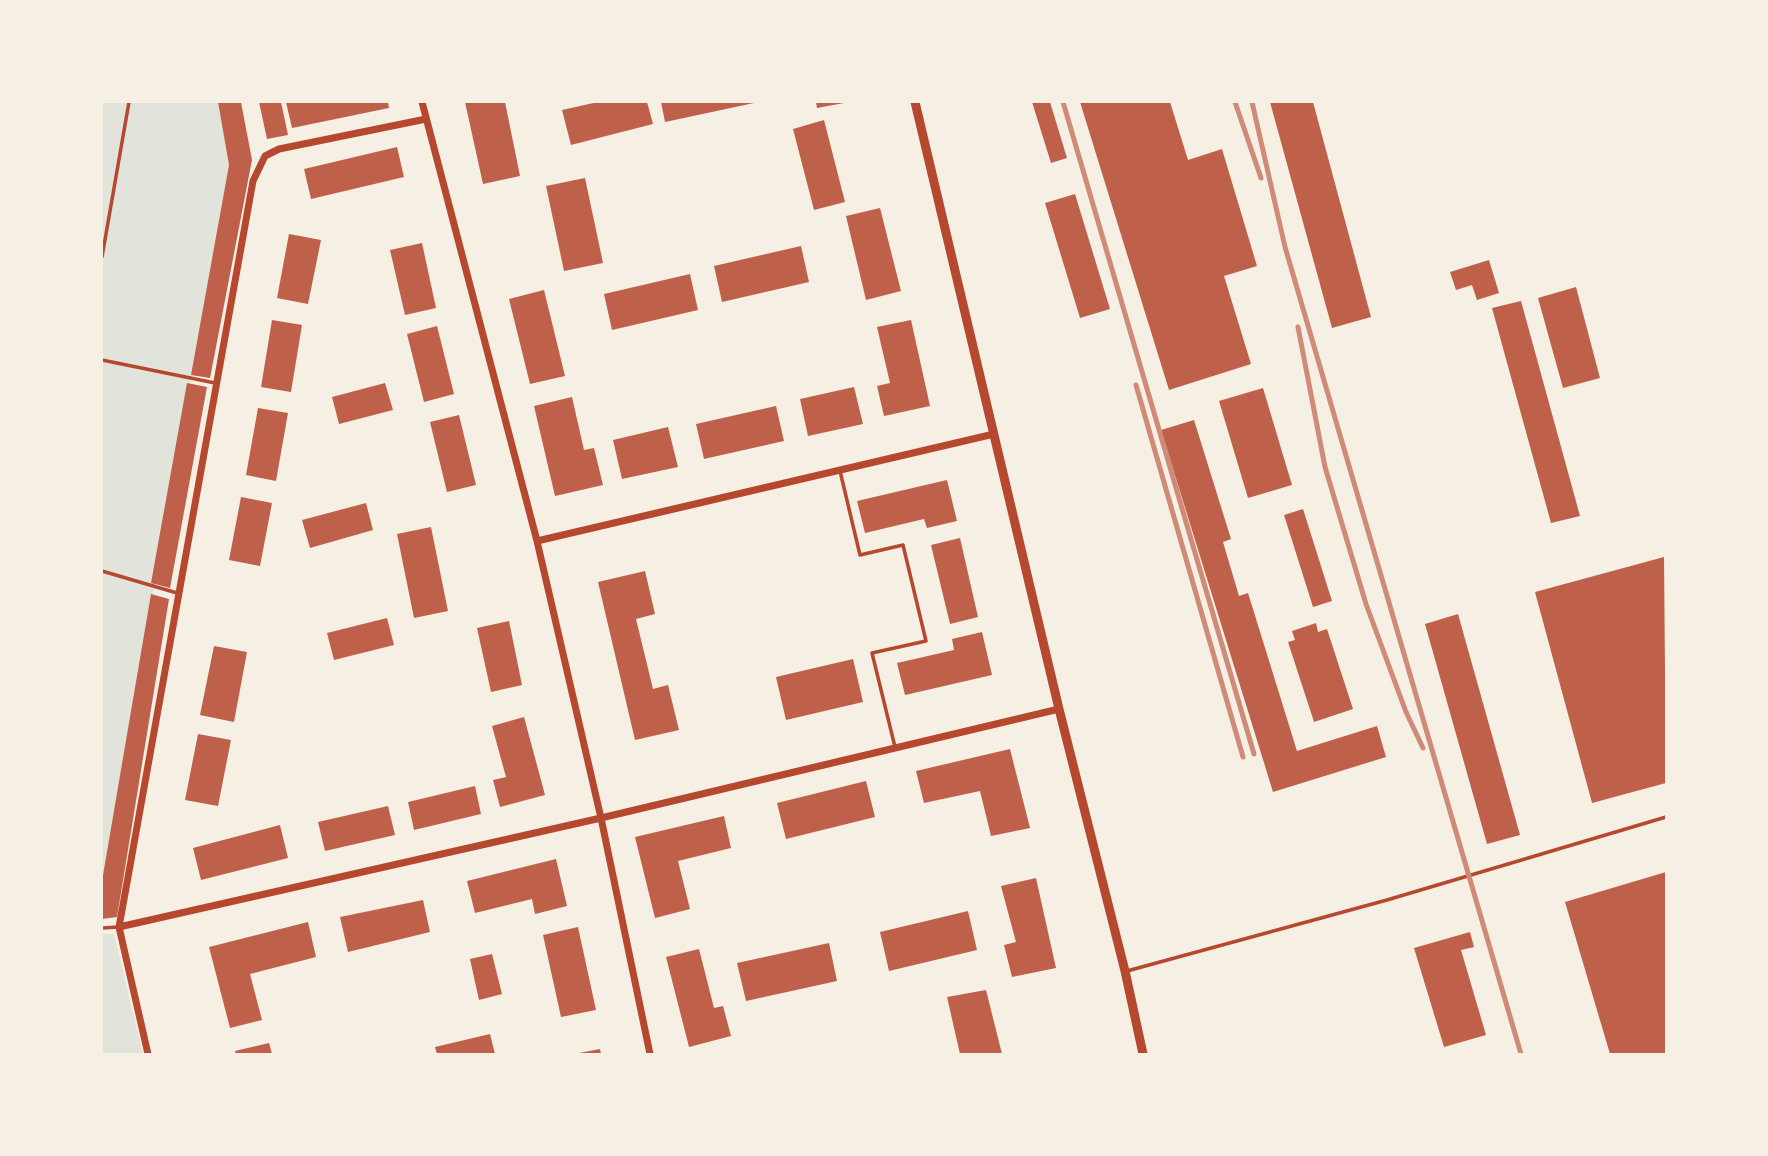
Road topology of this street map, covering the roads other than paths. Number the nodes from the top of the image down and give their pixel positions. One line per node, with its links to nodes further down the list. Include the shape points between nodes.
1 (129, 102): 5 (lane)
2 (422, 102): 4 (street)
3 (915, 102): 8 (street)
4 (426, 119): 7 (street, via 279,149 265,156 258,166 246,214); 10 (street)
5 (102, 257)
6 (102, 360): 7 (lane)
7 (215, 383): 12 (street)
8 (994, 434): 9 (street); 13 (street)
9 (839, 469): 10 (street); 14 (lane, via 860,555 903,545 926,641 873,653)
10 (537, 541): 16 (street)
11 (102, 571): 12 (lane)
12 (177, 593): 18 (street)
13 (1059, 709): 14 (street); 19 (street)
14 (895, 748): 16 (street)
15 (1667, 817): 19 (lane)
16 (601, 818): 18 (street); 21 (street)
17 (102, 928): 18 (lane)
18 (119, 928): 20 (street)
19 (1125, 971): 22 (street)
20 (148, 1055)
21 (650, 1055)
22 (1143, 1055)

